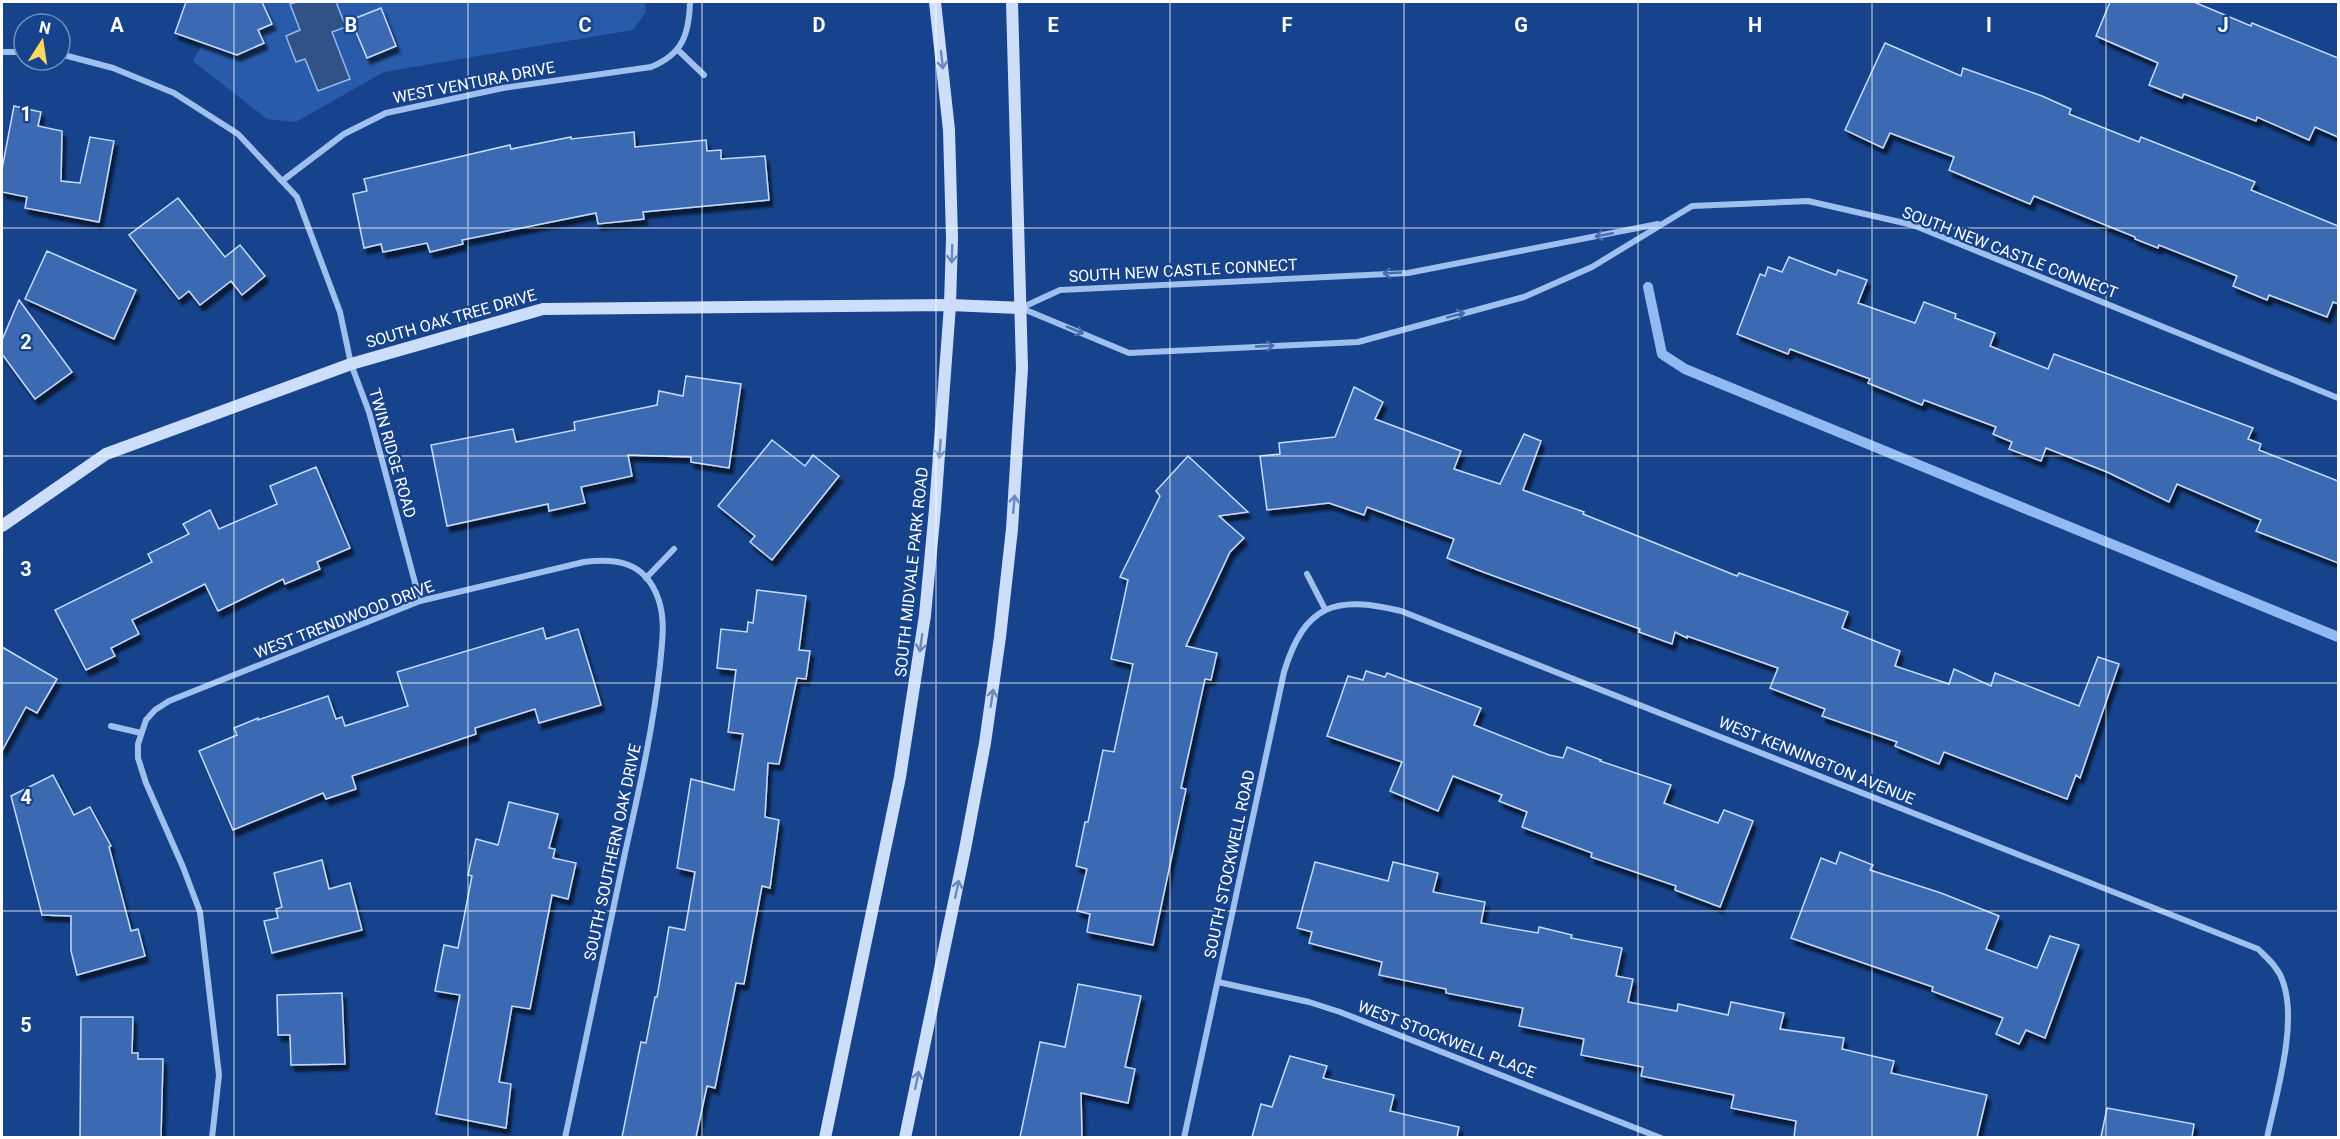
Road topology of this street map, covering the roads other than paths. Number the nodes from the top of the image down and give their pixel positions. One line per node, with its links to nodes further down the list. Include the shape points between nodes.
1 (690, 2): 4 (street, WEST VENTURA DRIVE, via 688,26)
2 (935, 2): 9 (main road, SOUTH MIDVALE PARK ROAD, one-way to 9, via 950,141)
3 (1012, 2): 10 (main road)
4 (678, 50): 6 (street); 7 (street, WEST VENTURA DRIVE, via 651,67 503,88 386,113 344,134)
5 (72, 57): 7 (street, TWIN RIDGE ROAD, via 113,68 174,93 238,134)
6 (704, 75)
7 (282, 181): 11 (street, TWIN RIDGE ROAD, via 297,197 340,312)
8 (1662, 224): 10 (street, SOUTH NEW CASTLE CONNECT, one-way to 10, via 1408,273 1060,290); 10 (street, SOUTH NEW CASTLE CONNECT, one-way to 8, via 1129,353 1358,342 1524,297 1592,267); 12 (street, SOUTH NEW CASTLE CONNECT, via 1692,206 1808,201 1913,225)
9 (950, 305): 10 (main road, SOUTH OAK TREE DRIVE); 11 (main road, SOUTH OAK TREE DRIVE, via 543,309); 24 (main road, SOUTH MIDVALE PARK ROAD, one-way to 24, via 935,509 916,681 885,858)
10 (1020, 308): 25 (main road, one-way to 10, via 965,849 1000,637 1017,475 1022,368)
11 (351, 364): 13 (main road, SOUTH OAK TREE DRIVE, via 106,454); 17 (street, TWIN RIDGE ROAD, via 369,412)
12 (2338, 398)
13 (2, 526)
14 (674, 549): 16 (street)
15 (1307, 574): 18 (street)
16 (644, 576): 17 (street, WEST TRENDWOOD DRIVE, via 621,561 584,562); 23 (street, SOUTH SOUTHERN OAK DRIVE, via 658,599 663,626 654,718)
17 (420, 602): 20 (street, WEST TRENDWOOD DRIVE, via 169,701 146,720)
18 (1324, 609): 21 (street, SOUTH STOCKWELL ROAD, via 1304,626 1291,648 1284,672); 28 (street, WEST KENNINGTON AVENUE, via 1348,603 1401,610 2258,950 2274,964 2288,1001 2288,1022)
19 (111, 726): 20 (street)
20 (141, 733): 22 (street, via 138,758 146,783 200,912 219,1075)
21 (1218, 982): 26 (street, SOUTH STOCKWELL ROAD); 27 (street, WEST STOCKWELL PLACE, via 1340,1012)
22 (212, 1137)
23 (565, 1137)
24 (825, 1137)
25 (905, 1137)
26 (1184, 1137)
27 (1661, 1137)
28 (2267, 1137)

